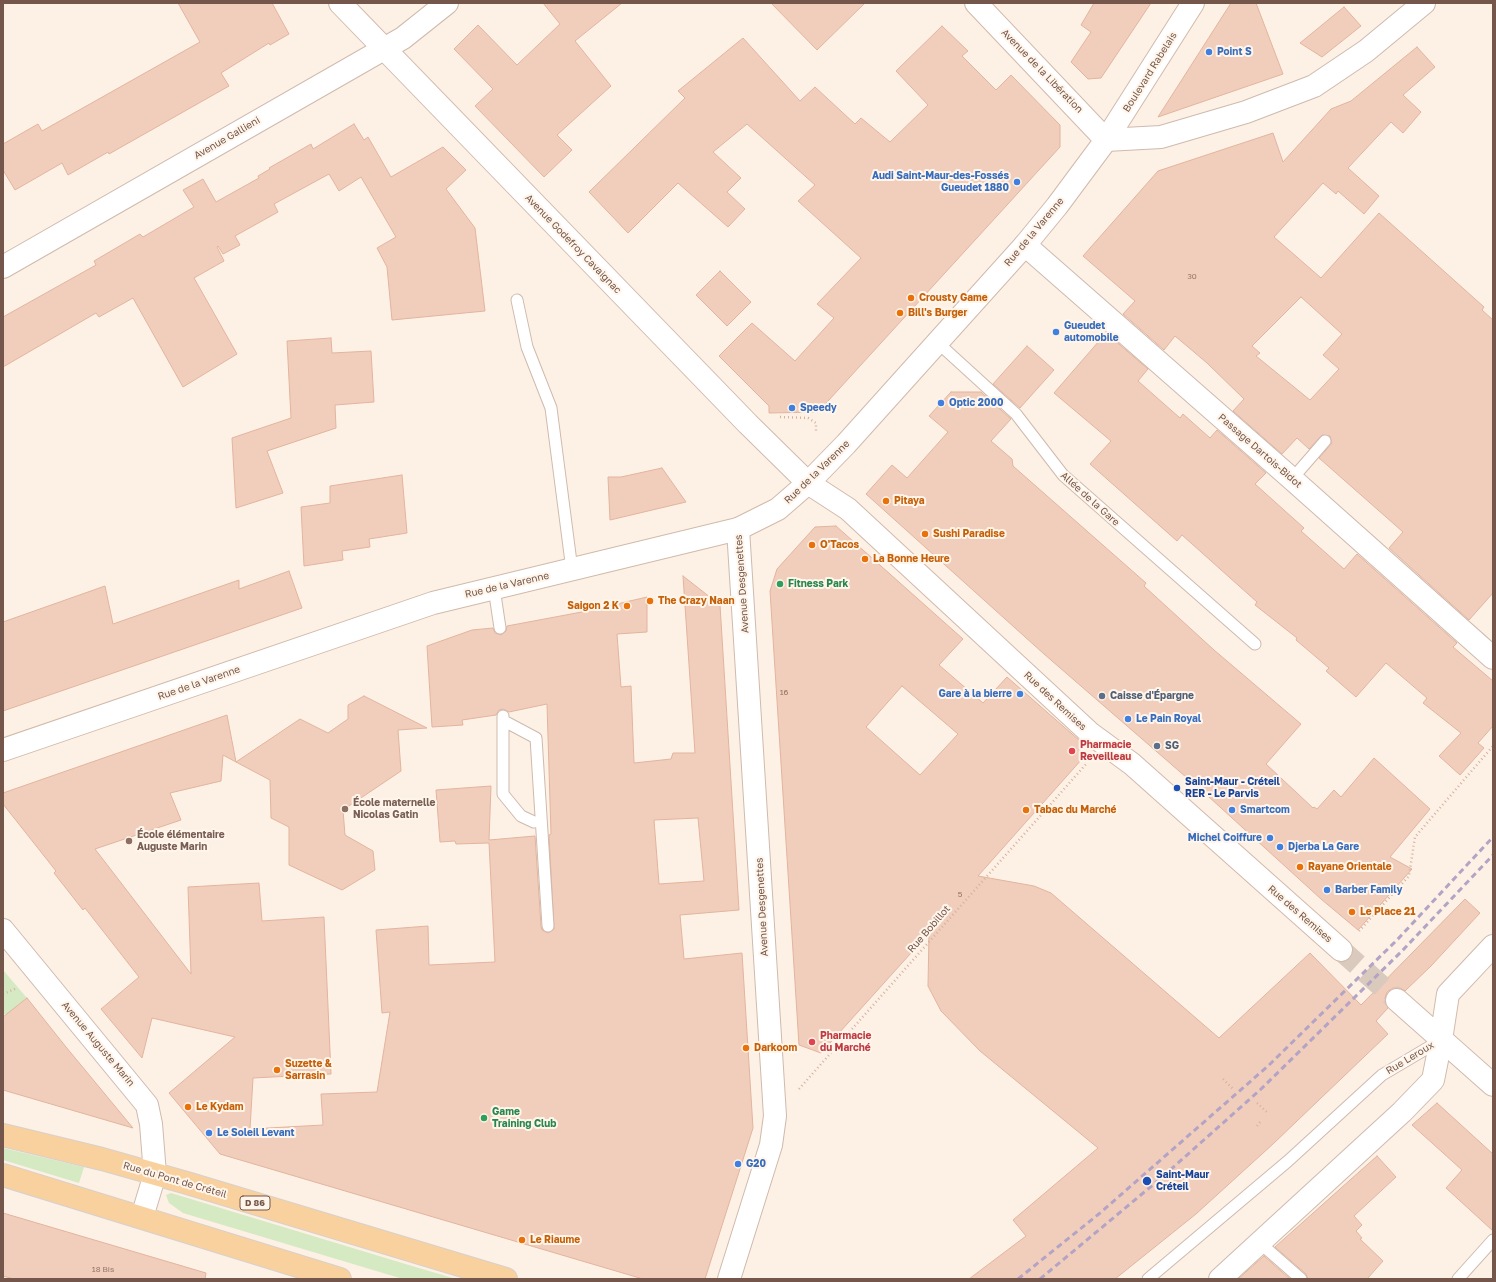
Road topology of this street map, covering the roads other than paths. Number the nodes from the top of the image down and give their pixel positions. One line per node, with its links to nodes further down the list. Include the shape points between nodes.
1 (340, 3): 6 (street, Avenue Godefroy Cavaignac)
2 (447, 3): 6 (street, Avenue Gallieni, via 403,38)
3 (976, 3): 7 (street, Avenue de la Libération)
4 (1193, 3): 7 (street, Boulevard Rabelais)
5 (1424, 3): 7 (street, via 1366,51 1314,86 1246,112 1161,137)
6 (384, 49): 9 (street, Avenue Gallieni); 14 (street, Avenue Godefroy Cavaignac)
7 (1106, 140): 8 (street, Rue de la Varenne)
8 (1025, 245): 11 (street, Rue de la Varenne); 13 (street, Passage Dartois-Bidot)
9 (3, 267)
10 (518, 300): 16 (lane, via 527,347 551,408)
11 (937, 342): 14 (street, Rue de la Varenne); 19 (lane, Allée de la Gare, via 1016,414 1063,475)
12 (1325, 441): 13 (lane)
13 (1292, 479): 20 (street, Passage Dartois-Bidot)
14 (808, 483): 15 (street, Rue de la Varenne, via 778,509); 25 (street, Rue des Remises, via 848,508 1091,734 1132,764)
15 (738, 529): 16 (street, Rue de la Varenne); 38 (street, Avenue Desgenettes, via 775,1116 771,1145)
16 (572, 570): 17 (street, Rue de la Varenne)
17 (494, 588): 18 (lane); 21 (street, Rue de la Varenne, via 433,603)
18 (500, 628)
19 (1255, 644)
20 (1493, 658)
21 (3, 750)
22 (534, 822): 23 (lane, via 521,816 503,794 504,717 536,738)
23 (548, 926)
24 (3, 930): 31 (street, Avenue Auguste Marin, via 147,1105)
25 (1348, 943)
26 (1493, 946): 28 (street, via 1448,994)
27 (1396, 1000): 28 (street)
28 (1441, 1040): 29 (street); 35 (street, Rue Leroux, via 1433,1080 1402,1112); 39 (lane, Rue Leroux, via 1382,1075 1288,1161)
29 (1493, 1085)
30 (3, 1135): 31 (main road, Rue du Pont de Créteil / D 86)
31 (155, 1174): 33 (street); 37 (main road, Rue du Pont de Créteil / D 86)
32 (3, 1175): 33 (main road)
33 (142, 1217): 36 (main road)
34 (1493, 1240): 42 (lane)
35 (1260, 1243): 40 (street, Rue Leroux); 41 (lane)
36 (340, 1279)
37 (506, 1279)
38 (729, 1279)
39 (1148, 1279)
40 (1220, 1279)
41 (1300, 1279)
42 (1458, 1279)

